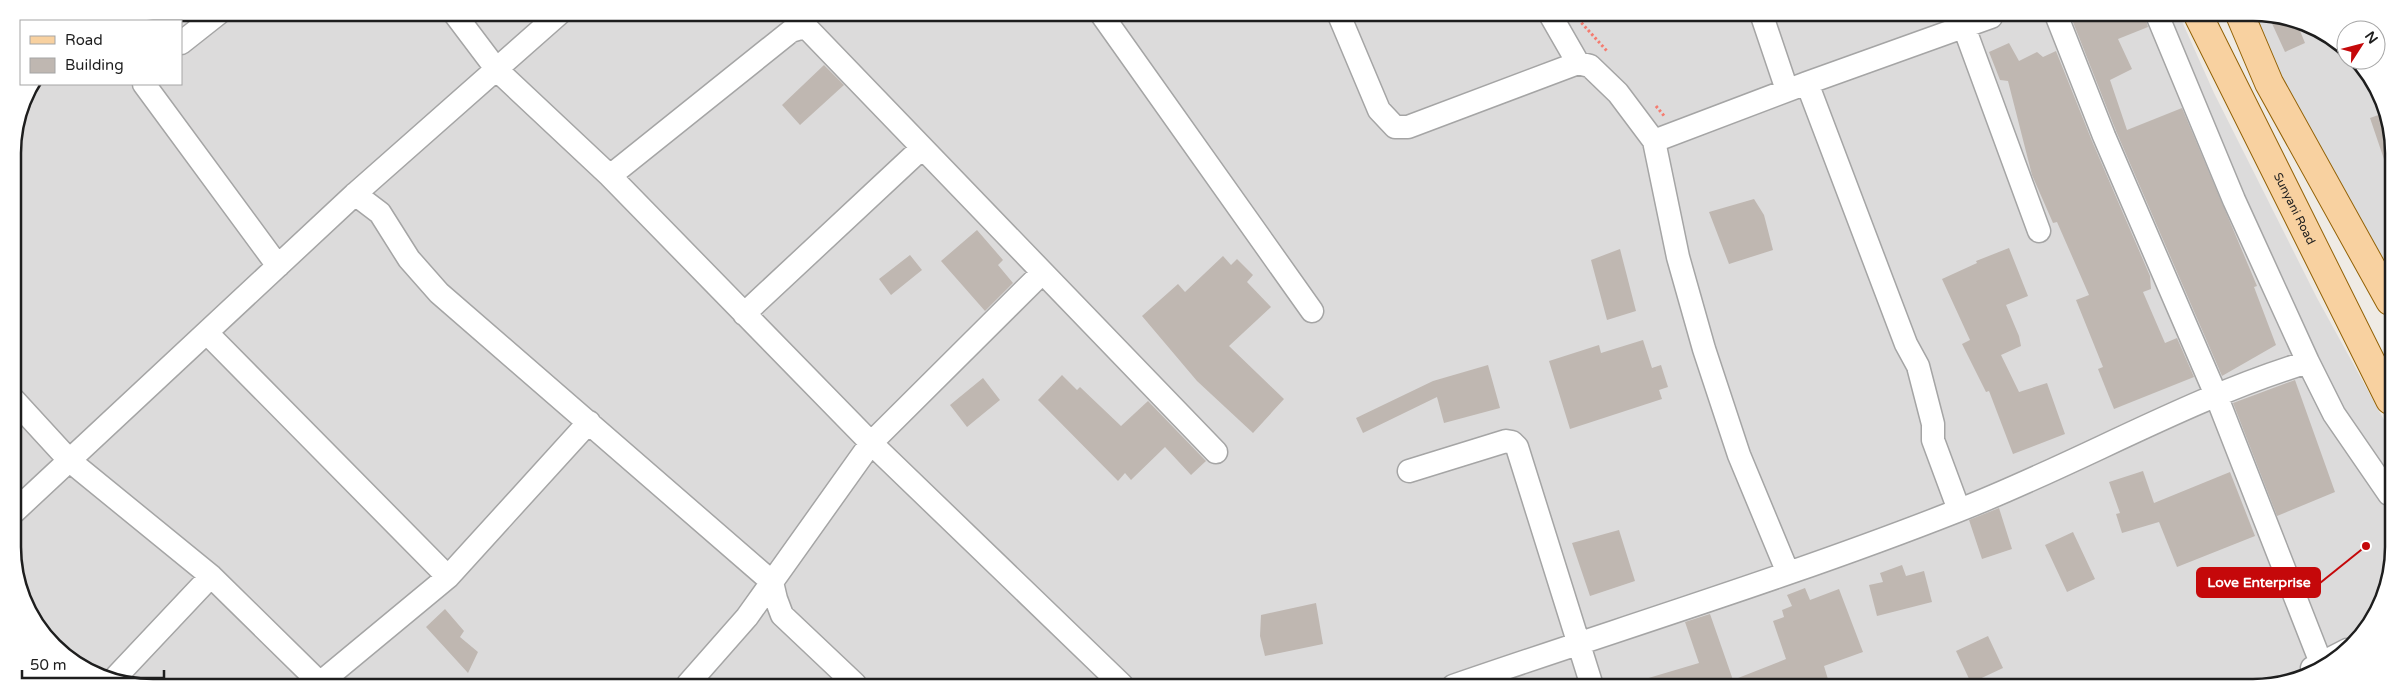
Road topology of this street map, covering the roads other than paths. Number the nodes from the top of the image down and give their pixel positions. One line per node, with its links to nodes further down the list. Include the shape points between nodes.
1 (209, 21): 13 (street)
2 (460, 21): 15 (street)
3 (551, 21): 15 (street)
4 (1106, 21): 26 (street)
5 (1342, 21): 14 (street, via 1379,110 1395,127 1408,127)
6 (1554, 21): 14 (street)
7 (1764, 21): 17 (street)
8 (2059, 21): 31 (street, via 2104,136)
9 (2160, 21): 29 (street, via 2234,200)
10 (2201, 21): 30 (main road, Sunyani Road)
11 (2242, 21): 25 (main road, via 2269,83)
12 (1962, 22): 17 (street); 22 (street)
13 (182, 41)
14 (1578, 63): 18 (street, via 1590,66 1618,93)
15 (497, 70): 20 (street); 21 (street)
16 (145, 85): 23 (street)
17 (1797, 86): 18 (street); 40 (street, via 1918,366 1933,424 1933,440)
18 (1654, 142): 41 (street, via 1678,257 1704,349 1739,456)
19 (922, 148): 20 (street, via 815,35 801,28 791,31); 24 (street); 27 (street)
20 (610, 176): 27 (street)
21 (355, 194): 23 (street); 33 (street, via 380,213 409,259 440,292)
22 (2039, 231)
23 (278, 266): 28 (street)
24 (1042, 273): 34 (street); 35 (street)
25 (2385, 292)
26 (1312, 312)
27 (744, 314): 34 (street)
28 (207, 333): 36 (street); 43 (street)
29 (2308, 362): 31 (street); 38 (street, via 2334,414)
30 (2385, 390)
31 (2216, 395): 40 (street); 46 (street)
32 (21, 408): 36 (street)
33 (589, 422): 43 (street); 44 (street)
34 (870, 444): 44 (street); 54 (street)
35 (1216, 452)
36 (70, 461): 39 (street); 42 (street)
37 (1410, 472): 45 (street, via 1506,441 1517,447)
38 (2385, 488)
39 (21, 505)
40 (1959, 510): 41 (street)
41 (1788, 573): 45 (street)
42 (211, 576): 47 (street); 50 (street)
43 (448, 577): 51 (street)
44 (772, 582): 52 (street, via 747,617); 53 (street, via 782,615)
45 (1579, 642): 48 (street); 49 (street)
46 (2316, 663)
47 (119, 674)
48 (1475, 678)
49 (1590, 678)
50 (316, 679)
51 (325, 679)
52 (693, 679)
53 (849, 679)
54 (1115, 679)

